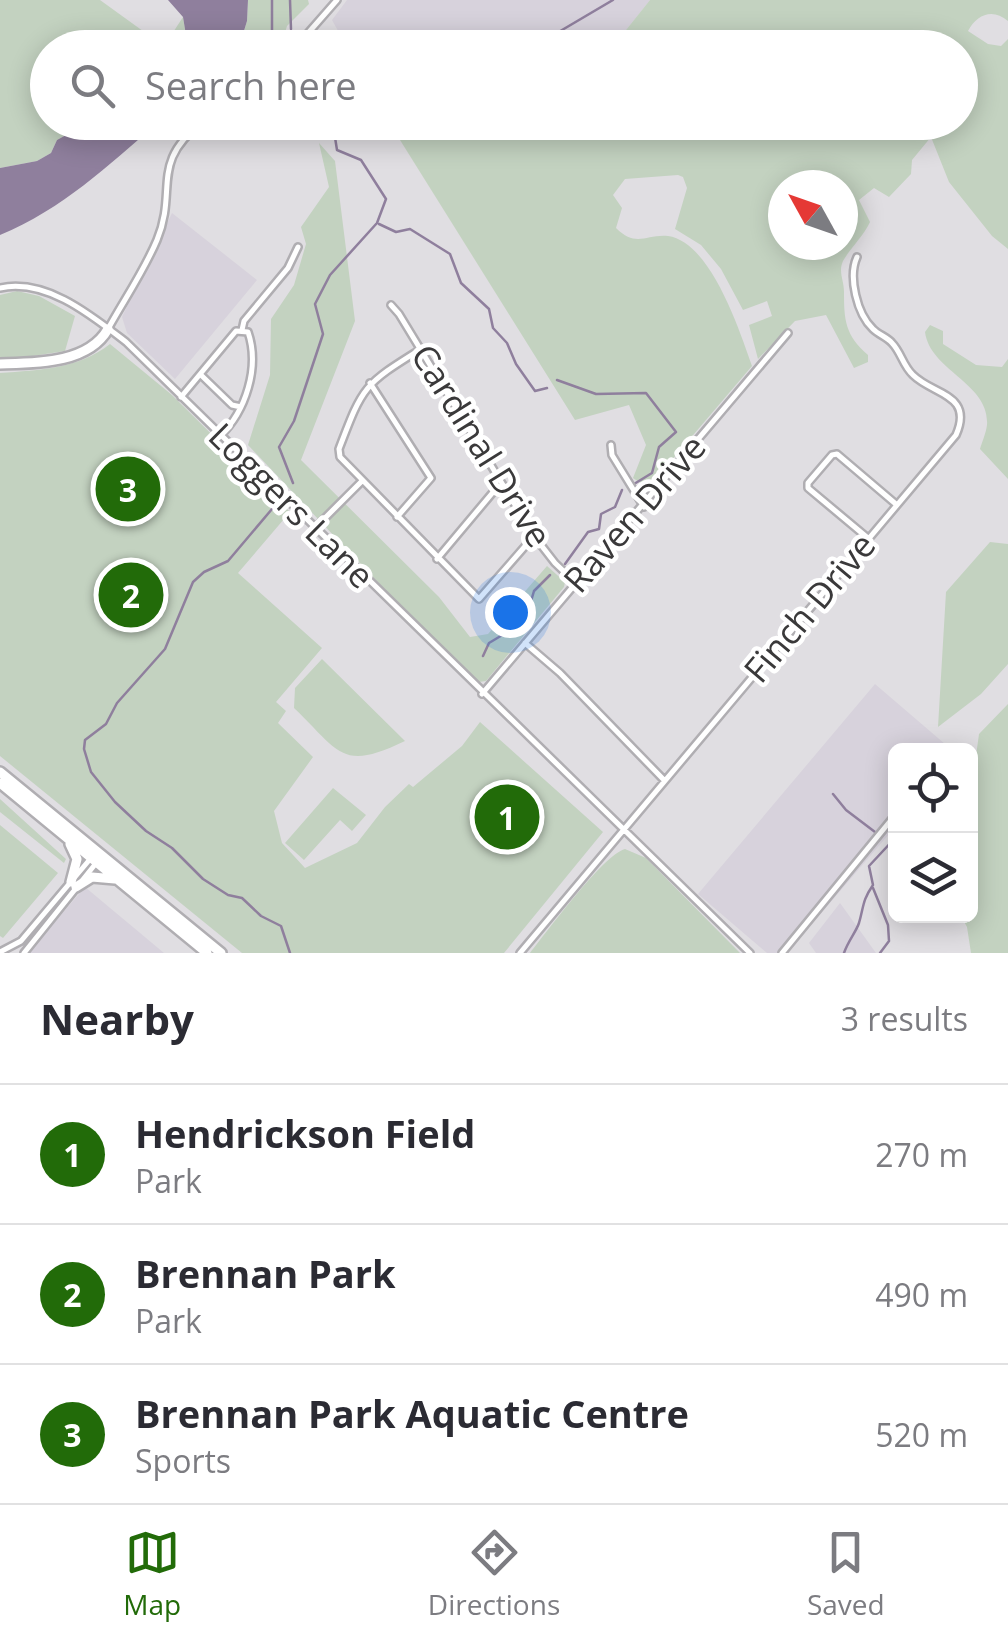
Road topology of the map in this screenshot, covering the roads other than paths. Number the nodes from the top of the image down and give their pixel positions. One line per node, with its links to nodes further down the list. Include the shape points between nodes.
1 (336, 0): 2 (street)
2 (310, 30)
3 (183, 140): 8 (street, via 168,164 158,237)
4 (298, 247): 9 (street)
5 (856, 260): 21 (street, Finch Drive, via 852,277 868,322 892,342 912,374 948,394 960,414 956,435)
6 (0, 288): 8 (street, via 42,289)
7 (390, 305): 11 (street, Cardinal Drive)
8 (108, 329): 12 (highway, via 80,354); 15 (street, Loggers Lane)
9 (242, 330): 13 (street); 16 (street, via 250,335 253,372)
10 (788, 333): 22 (street, Raven Drive)
11 (420, 349): 14 (street); 20 (street, Cardinal Drive)
12 (0, 364)
13 (200, 374): 15 (street); 16 (street)
14 (370, 384): 19 (street, via 339,450); 23 (street, via 431,478)
15 (181, 397): 17 (street, Loggers Lane)
16 (240, 407): 17 (street)
17 (220, 436): 24 (street, Loggers Lane)
18 (611, 445): 22 (street)
19 (362, 481): 23 (street); 24 (street)
20 (503, 485): 25 (street, Cardinal Drive); 27 (street)
21 (897, 506): 26 (street, Finch Drive); 26 (street, via 832,455 808,488)
22 (644, 507): 28 (street, Raven Drive)
23 (397, 517): 27 (street)
24 (314, 529): 30 (street, Loggers Lane)
25 (534, 536): 27 (street, via 480,599); 28 (street, Cardinal Drive)
26 (868, 539): 32 (street, Finch Drive)
27 (437, 558)
28 (576, 583): 29 (street, Raven Drive)
29 (525, 643): 30 (street, Raven Drive); 32 (street)
30 (482, 694): 35 (street, Loggers Lane)
31 (0, 772): 37 (highway)
32 (664, 779): 35 (street, Finch Drive)
33 (0, 783): 36 (highway)
34 (888, 824): 46 (street)
35 (622, 828): 44 (street, Finch Drive); 45 (street, Loggers Lane)
36 (62, 834): 37 (highway); 39 (highway, via 77,859)
37 (96, 857): 38 (highway); 39 (street); 43 (highway)
38 (118, 880): 39 (highway, via 92,877); 42 (highway)
39 (73, 884): 40 (street, via 25,937); 41 (street)
40 (2, 950): 41 (street)
41 (21, 953)
42 (207, 953)
43 (221, 953)
44 (520, 953)
45 (750, 953)
46 (782, 953)

